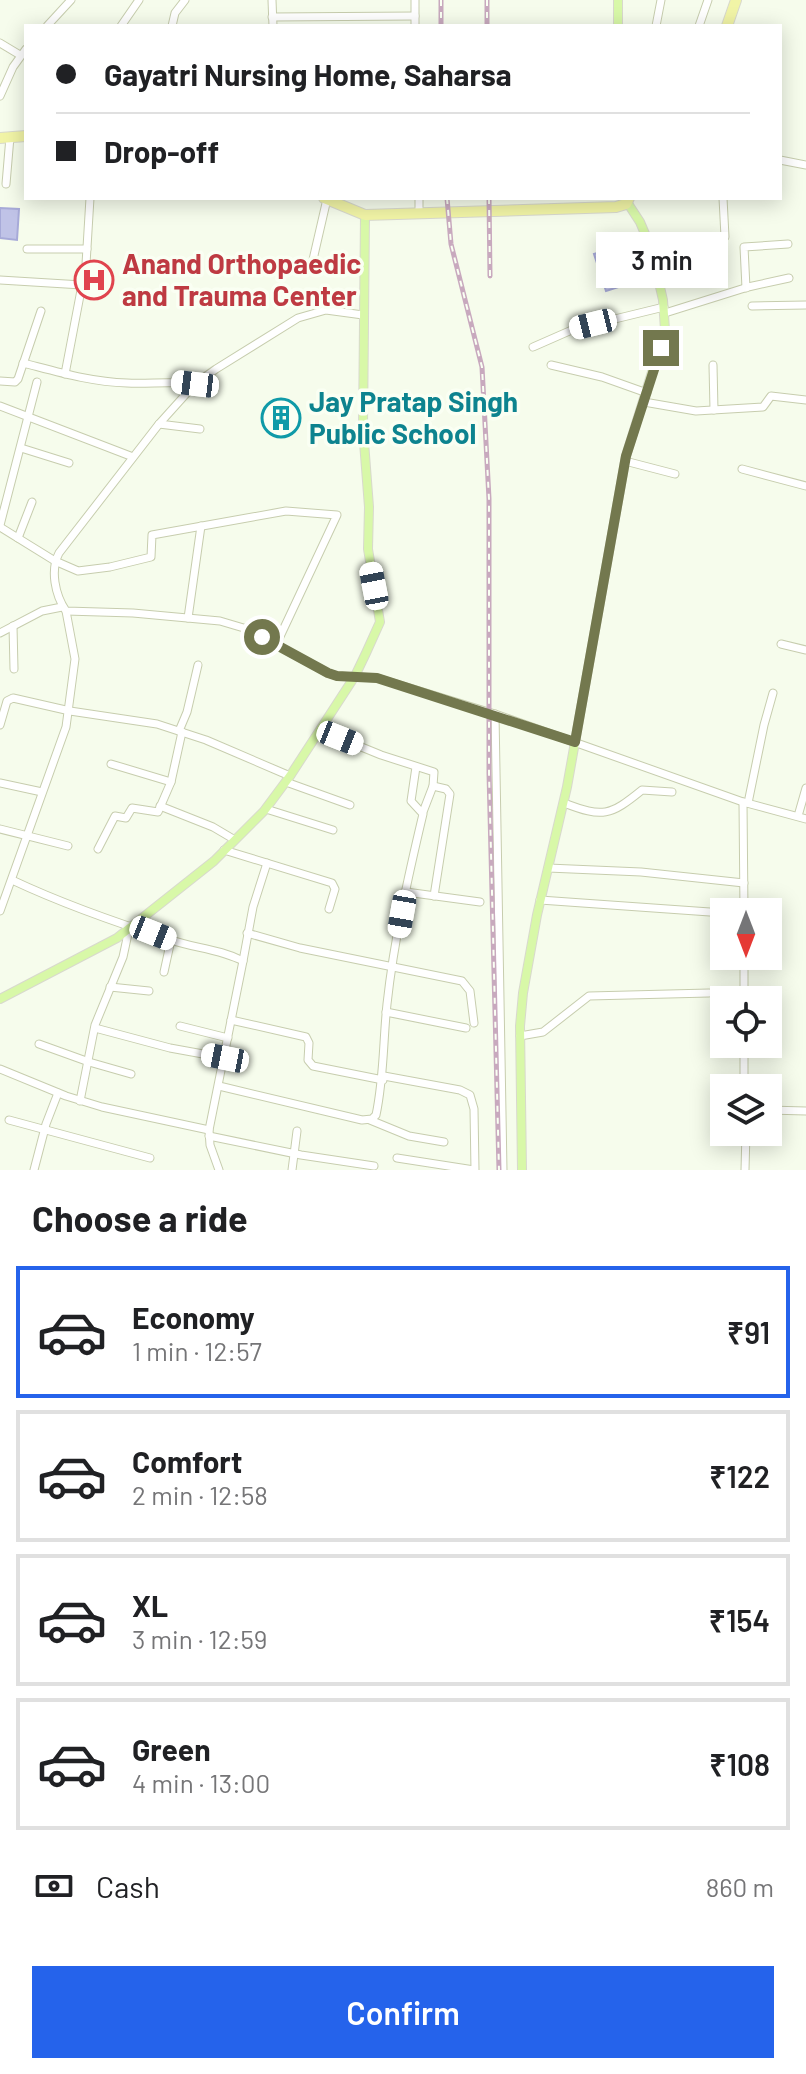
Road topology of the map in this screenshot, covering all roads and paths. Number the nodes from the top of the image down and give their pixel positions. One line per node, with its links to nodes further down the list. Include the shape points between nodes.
1 (71, 0): 12 (street)
2 (139, 0): 13 (street)
3 (185, 0): 14 (street)
4 (272, 0): 11 (street)
5 (415, 0): 10 (street)
6 (618, 0): 16 (main road)
7 (661, 0): 17 (street)
8 (708, 0): 18 (street)
9 (736, 0): 19 (highway)
10 (415, 16): 11 (street); 15 (street)
11 (272, 22)
12 (49, 24)
13 (122, 24)
14 (172, 24)
15 (415, 24)
16 (618, 24)
17 (656, 24)
18 (700, 24)
19 (728, 24)
20 (0, 43): 21 (street)
21 (23, 52): 22 (street)
22 (15, 63): 23 (street); 24 (street)
23 (24, 67)
24 (0, 96)
25 (5, 138): 28 (street)
26 (782, 160): 27 (street)
27 (806, 165)
28 (6, 184)
29 (90, 200): 40 (street)
30 (325, 200): 42 (street)
31 (330, 200): 36 (highway)
32 (419, 200): 35 (street)
33 (627, 200): 35 (highway, via 616,207); 43 (main road)
34 (723, 200): 37 (street)
35 (419, 213): 36 (highway)
36 (365, 215): 52 (main road)
37 (725, 237)
38 (788, 244): 47 (street, via 744,247)
39 (27, 249): 40 (street)
40 (87, 249): 46 (street)
41 (717, 250): 43 (street)
42 (312, 264)
43 (655, 266): 50 (main road)
44 (789, 278): 47 (street)
45 (0, 280): 46 (street)
46 (82, 285): 57 (street)
47 (746, 288): 50 (street)
48 (806, 305): 49 (street)
49 (752, 306)
50 (664, 310): 53 (street, via 574,329); 61 (main road, via 665,330)
51 (41, 311): 54 (street)
52 (363, 315): 60 (street, via 326,310 298,318); 89 (main road, via 368,549 380,622)
53 (533, 347)
54 (23, 363): 57 (street); 58 (street, via 15,382)
55 (551, 365): 61 (street, via 602,377)
56 (713, 365): 64 (street)
57 (65, 374): 60 (street)
58 (0, 381)
59 (37, 382): 65 (street)
60 (195, 384): 66 (street)
61 (645, 397): 64 (street, via 686,411); 70 (main road)
62 (806, 400): 64 (street, via 775,395 763,407)
63 (0, 406): 65 (street)
64 (714, 410)
65 (29, 416): 68 (street); 69 (street)
66 (159, 424): 67 (street); 69 (street)
67 (200, 429)
68 (21, 448): 71 (street); 76 (street)
69 (133, 457): 79 (street)
70 (625, 461): 73 (street); 96 (main road)
71 (69, 463)
72 (742, 469): 74 (street)
73 (675, 474)
74 (806, 486)
75 (32, 502): 78 (street)
76 (0, 526): 78 (street)
77 (201, 526): 79 (street, via 152,535 152,556 137,561 81,571); 81 (street); 85 (street, via 286,511 337,515)
78 (18, 538): 79 (street)
79 (55, 561): 80 (street)
80 (64, 609): 81 (street); 82 (street, via 42,611); 91 (street, via 75,659)
81 (188, 618): 85 (street, via 247,629)
82 (13, 626): 83 (street); 88 (street)
83 (0, 633)
84 (781, 644): 86 (street)
85 (276, 645): 89 (street, via 328,673)
86 (806, 650)
87 (198, 665): 95 (street)
88 (14, 669)
89 (355, 676): 92 (street); 94 (main road)
90 (773, 693): 106 (street)
91 (70, 711): 93 (street, via 8,698); 95 (street); 104 (street)
92 (495, 714): 96 (street); 177 (street)
93 (0, 725)
94 (320, 730): 98 (street); 99 (main road)
95 (181, 731): 99 (street); 100 (street)
96 (575, 742): 106 (street); 107 (main road)
97 (111, 764): 100 (street)
98 (416, 767): 102 (street, via 434,772); 111 (street, via 411,801)
99 (288, 779): 108 (street); 110 (main road)
100 (171, 782): 109 (street)
101 (0, 783): 104 (street)
102 (433, 786): 111 (street); 126 (street, via 450,794)
103 (806, 788): 112 (street)
104 (42, 792): 115 (street)
105 (672, 792): 107 (street, via 642,790 608,812)
106 (746, 802): 112 (street); 123 (street)
107 (564, 803): 121 (main road)
108 (350, 805)
109 (160, 806): 116 (street); 118 (street, via 155,814 132,808 126,818 115,816)
110 (266, 809): 114 (street); 116 (main road)
111 (423, 812): 125 (street)
112 (802, 817)
113 (0, 829): 115 (street)
114 (333, 830)
115 (28, 836): 117 (street); 122 (street)
116 (235, 840): 119 (main road)
117 (68, 846)
118 (98, 849)
119 (224, 850): 120 (street); 133 (main road)
120 (267, 863): 130 (street, via 332,883); 134 (street)
121 (548, 868): 123 (street); 128 (main road)
122 (11, 883): 124 (street); 131 (street); 133 (street)
123 (744, 883): 127 (street)
124 (0, 884)
125 (406, 892): 126 (street); 137 (street)
126 (434, 896): 129 (street)
127 (744, 898)
128 (540, 900): 132 (street); 149 (main road)
129 (480, 902)
130 (329, 909)
131 (0, 911)
132 (710, 912)
133 (131, 927): 135 (street); 139 (street); 142 (main road)
134 (247, 933): 136 (street); 137 (street)
135 (171, 940): 136 (street); 138 (street)
136 (243, 961): 144 (street)
137 (392, 967): 143 (street); 145 (street, via 462,981 470,991)
138 (164, 972)
139 (110, 987): 140 (street); 147 (street)
140 (149, 991)
141 (709, 993): 149 (street, via 589,996 543,1032)
142 (0, 999)
143 (386, 1012): 148 (street); 156 (street)
144 (231, 1020): 150 (street); 156 (street, via 306,1037 313,1066)
145 (474, 1023)
146 (180, 1026): 150 (street)
147 (95, 1028): 152 (street); 153 (street)
148 (466, 1028)
149 (520, 1036): 178 (main road)
150 (228, 1038): 152 (street)
151 (39, 1044): 153 (street)
152 (225, 1058): 157 (street)
153 (89, 1062): 155 (street); 159 (street)
154 (0, 1069): 158 (street)
155 (131, 1074)
156 (383, 1078): 162 (street, via 376,1115); 176 (street, via 470,1095)
157 (219, 1086): 162 (street); 166 (street)
158 (58, 1093): 159 (street); 164 (street)
159 (80, 1101): 166 (street)
160 (782, 1110): 161 (street)
161 (806, 1111)
162 (369, 1119): 167 (street, via 409,1136)
163 (9, 1120): 164 (street)
164 (44, 1129): 170 (street); 173 (street)
165 (297, 1131): 169 (street)
166 (209, 1133): 169 (street); 174 (street)
167 (444, 1142)
168 (746, 1146): 179 (street)
169 (295, 1154): 172 (street); 175 (street)
170 (150, 1158)
171 (397, 1158): 176 (street)
172 (374, 1166)
173 (34, 1170)
174 (219, 1170)
175 (292, 1170)
176 (474, 1170)
177 (503, 1170)
178 (522, 1170)
179 (745, 1170)

